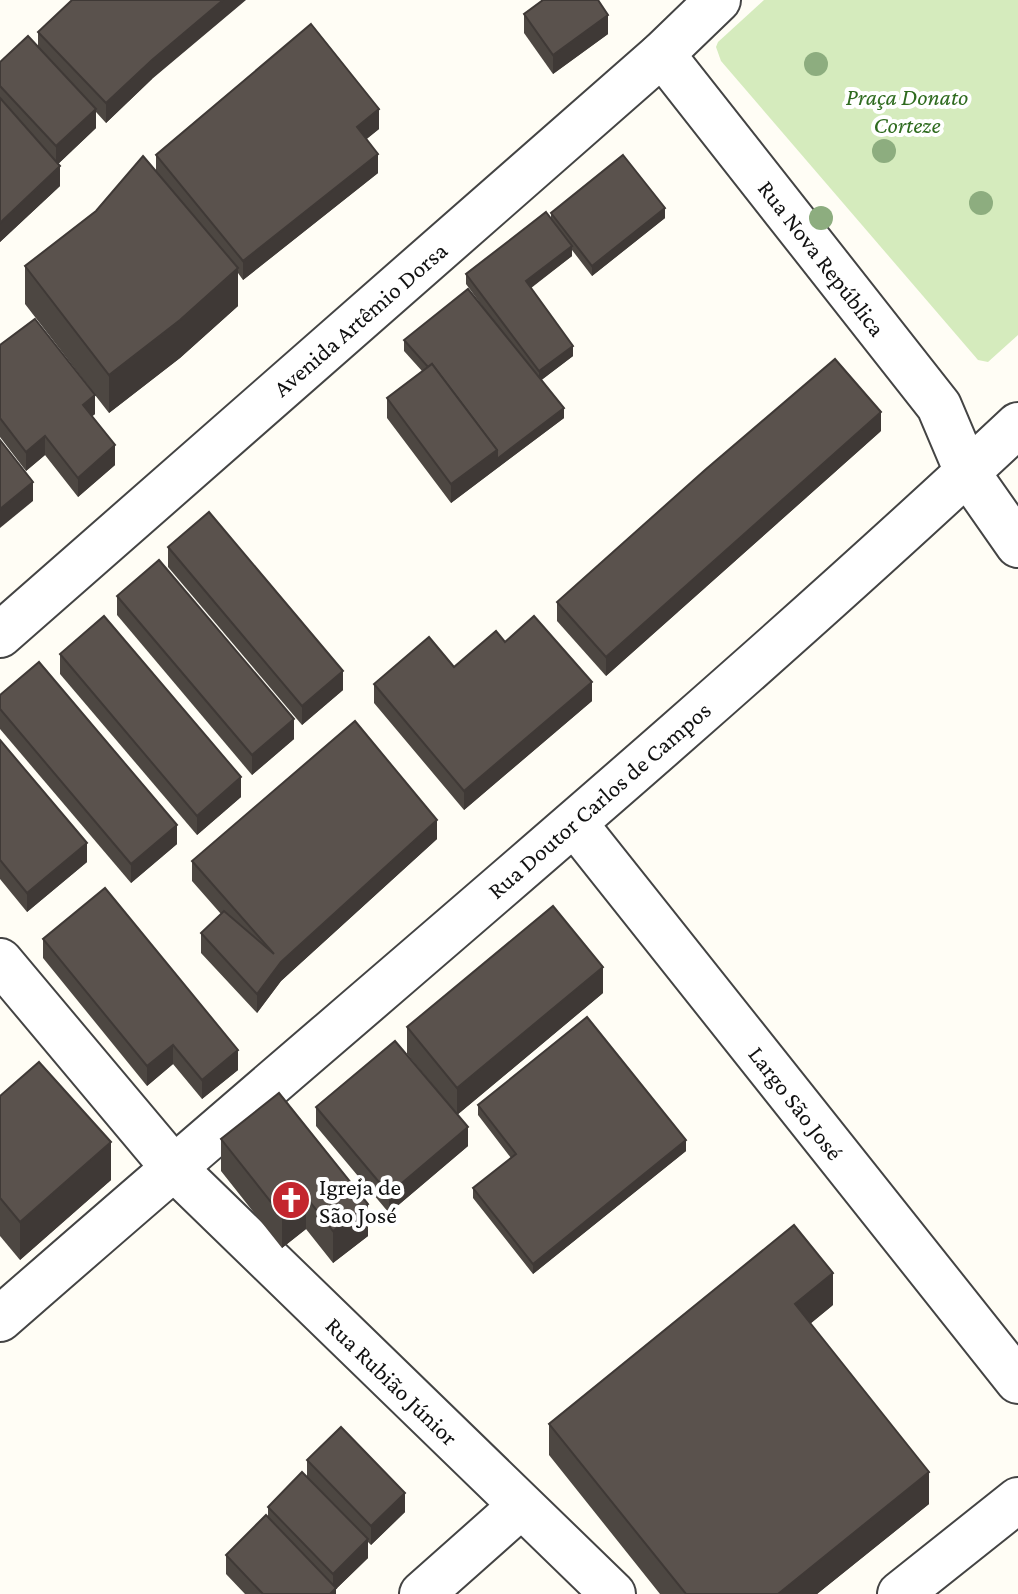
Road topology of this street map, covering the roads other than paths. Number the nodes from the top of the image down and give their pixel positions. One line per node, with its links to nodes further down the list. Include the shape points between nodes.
1 (718, 0): 2 (street, Avenida Artêmio Dorsa)
2 (662, 54): 4 (street, Rua Nova República, via 939,406); 6 (street, Avenida Artêmio Dorsa)
3 (1018, 425): 4 (street, Rua Doutor Carlos de Campos)
4 (967, 472): 5 (street, Rua Nova República); 7 (street, Rua Doutor Carlos de Campos)
5 (1018, 545)
6 (0, 635)
7 (575, 824): 9 (street, Rua Doutor Carlos de Campos); 11 (street, Largo São José)
8 (0, 961): 9 (street, Rua Rubião Júnior)
9 (173, 1167): 10 (street, Rua Doutor Carlos de Campos); 13 (street, Rua Rubião Júnior)
10 (0, 1319)
11 (1018, 1381)
12 (1018, 1500): 16 (street)
13 (521, 1506): 14 (street); 15 (street, Rua Rubião Júnior)
14 (422, 1594)
15 (613, 1594)
16 (900, 1594)

